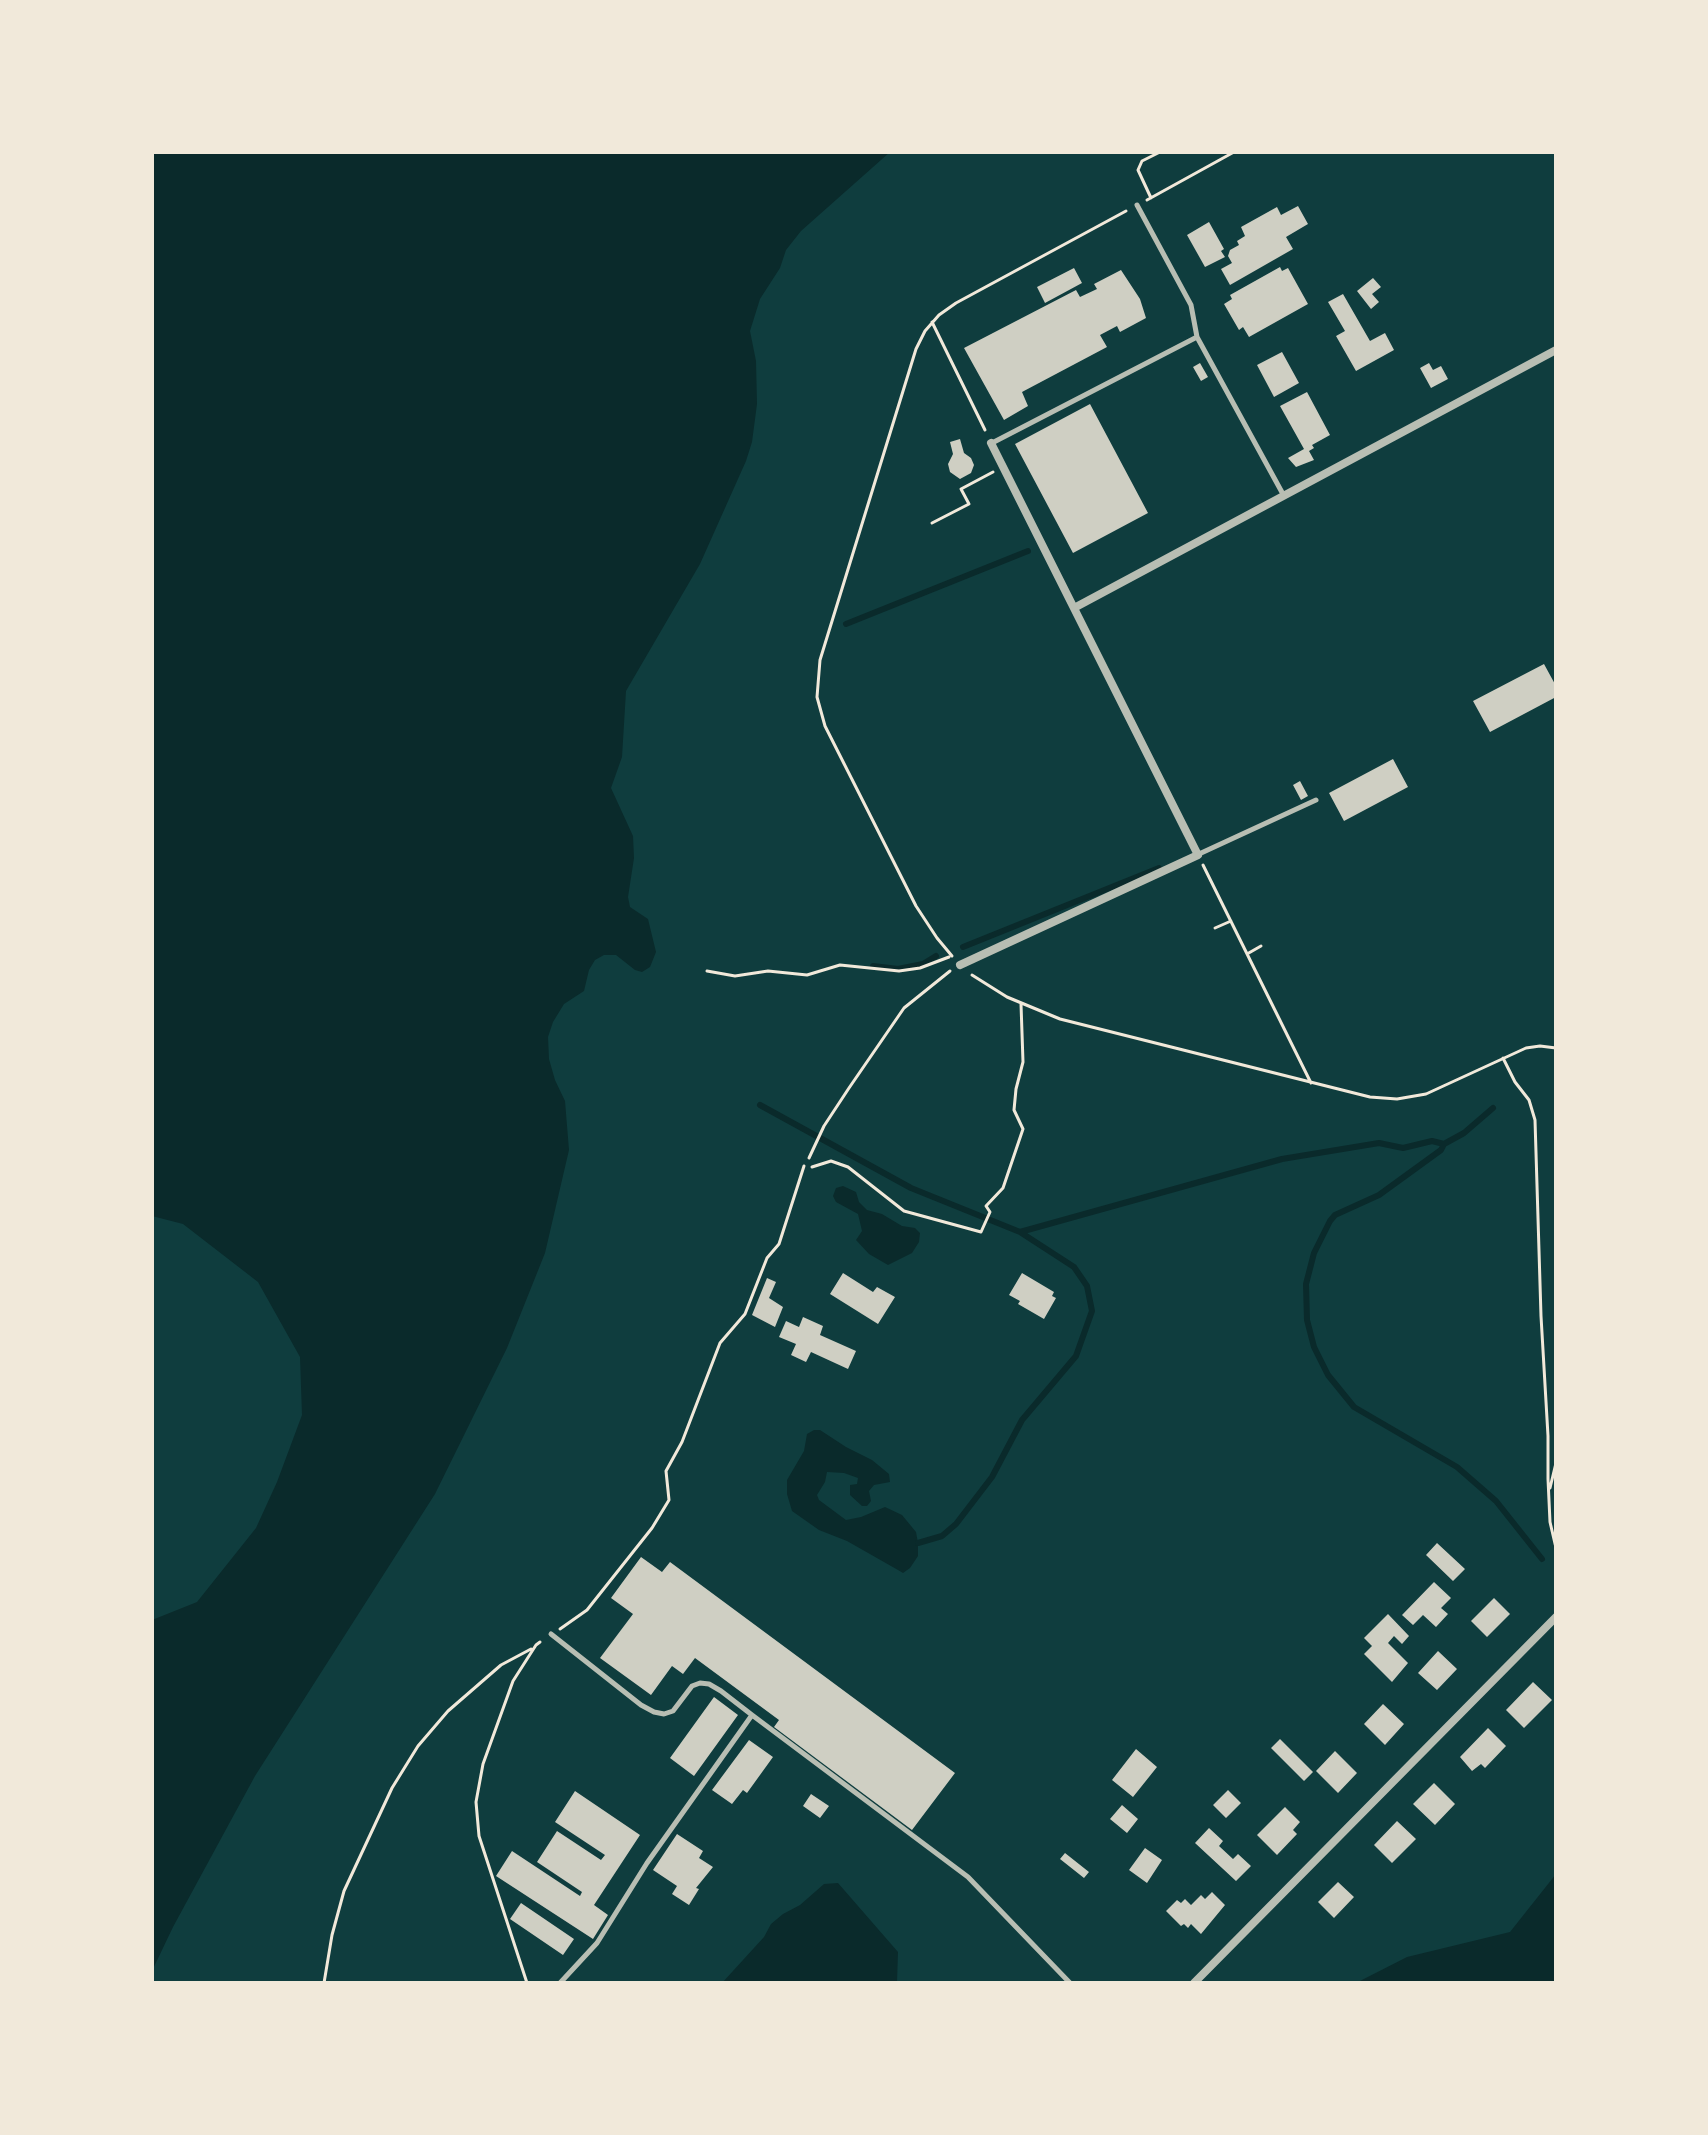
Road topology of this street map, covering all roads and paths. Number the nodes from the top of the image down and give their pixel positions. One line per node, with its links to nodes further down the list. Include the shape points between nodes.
1 (1160, 152): 3 (path, via 1138,167)
2 (1234, 152): 3 (path)
3 (1151, 198): 4 (path)
4 (1137, 205): 5 (path, via 956,303); 6 (lane, via 1191,305)
5 (932, 322): 8 (path); 19 (path, via 916,349 837,606 817,674 817,697 825,726 916,906)
6 (1197, 337): 8 (lane); 10 (lane)
7 (1556, 350): 10 (street)
8 (991, 443): 9 (street)
9 (1004, 467): 11 (path, via 961,489 969,504); 12 (street)
10 (1284, 496): 12 (street)
11 (932, 523)
12 (1074, 608): 14 (street)
13 (1316, 800): 14 (lane)
14 (1198, 855): 15 (path); 20 (street)
15 (1231, 921): 16 (path); 18 (path)
16 (1215, 928)
17 (1261, 946): 18 (path)
18 (1247, 954): 25 (path)
19 (952, 956): 20 (path); 21 (path, via 899,971 840,965 811,975)
20 (960, 965): 22 (path); 26 (path, via 904,1008 824,1126)
21 (707, 971)
22 (1021, 1004): 25 (path, via 1060,1019); 28 (path, via 1023,1062 1014,1110 1023,1129 1003,1188 986,1206 990,1212 981,1232 904,1211 848,1167 831,1161)
23 (1556, 1048): 24 (path, via 1533,1046)
24 (1503, 1058): 25 (path, via 1441,1089 1411,1097 1370,1097); 30 (path, via 1535,1120)
25 (1311, 1083)
26 (809, 1158)
27 (804, 1166): 33 (path, via 779,1244 767,1258 745,1314 720,1343 666,1471 669,1500 587,1610)
28 (812, 1167)
29 (1556, 1463): 30 (path)
30 (1549, 1496): 31 (path)
31 (1556, 1548)
32 (1556, 1617): 40 (street)
33 (551, 1634): 34 (path); 35 (lane, via 654,1712 673,1711 700,1683 721,1691)
34 (534, 1647): 36 (path, via 501,1665 448,1711 418,1746 344,1891); 37 (path, via 513,1681 483,1764 476,1802 479,1836)
35 (752, 1715): 38 (lane, via 597,1943); 39 (lane, via 968,1877)
36 (324, 1983)
37 (527, 1983)
38 (560, 1983)
39 (1070, 1983)
40 (1194, 1983)

